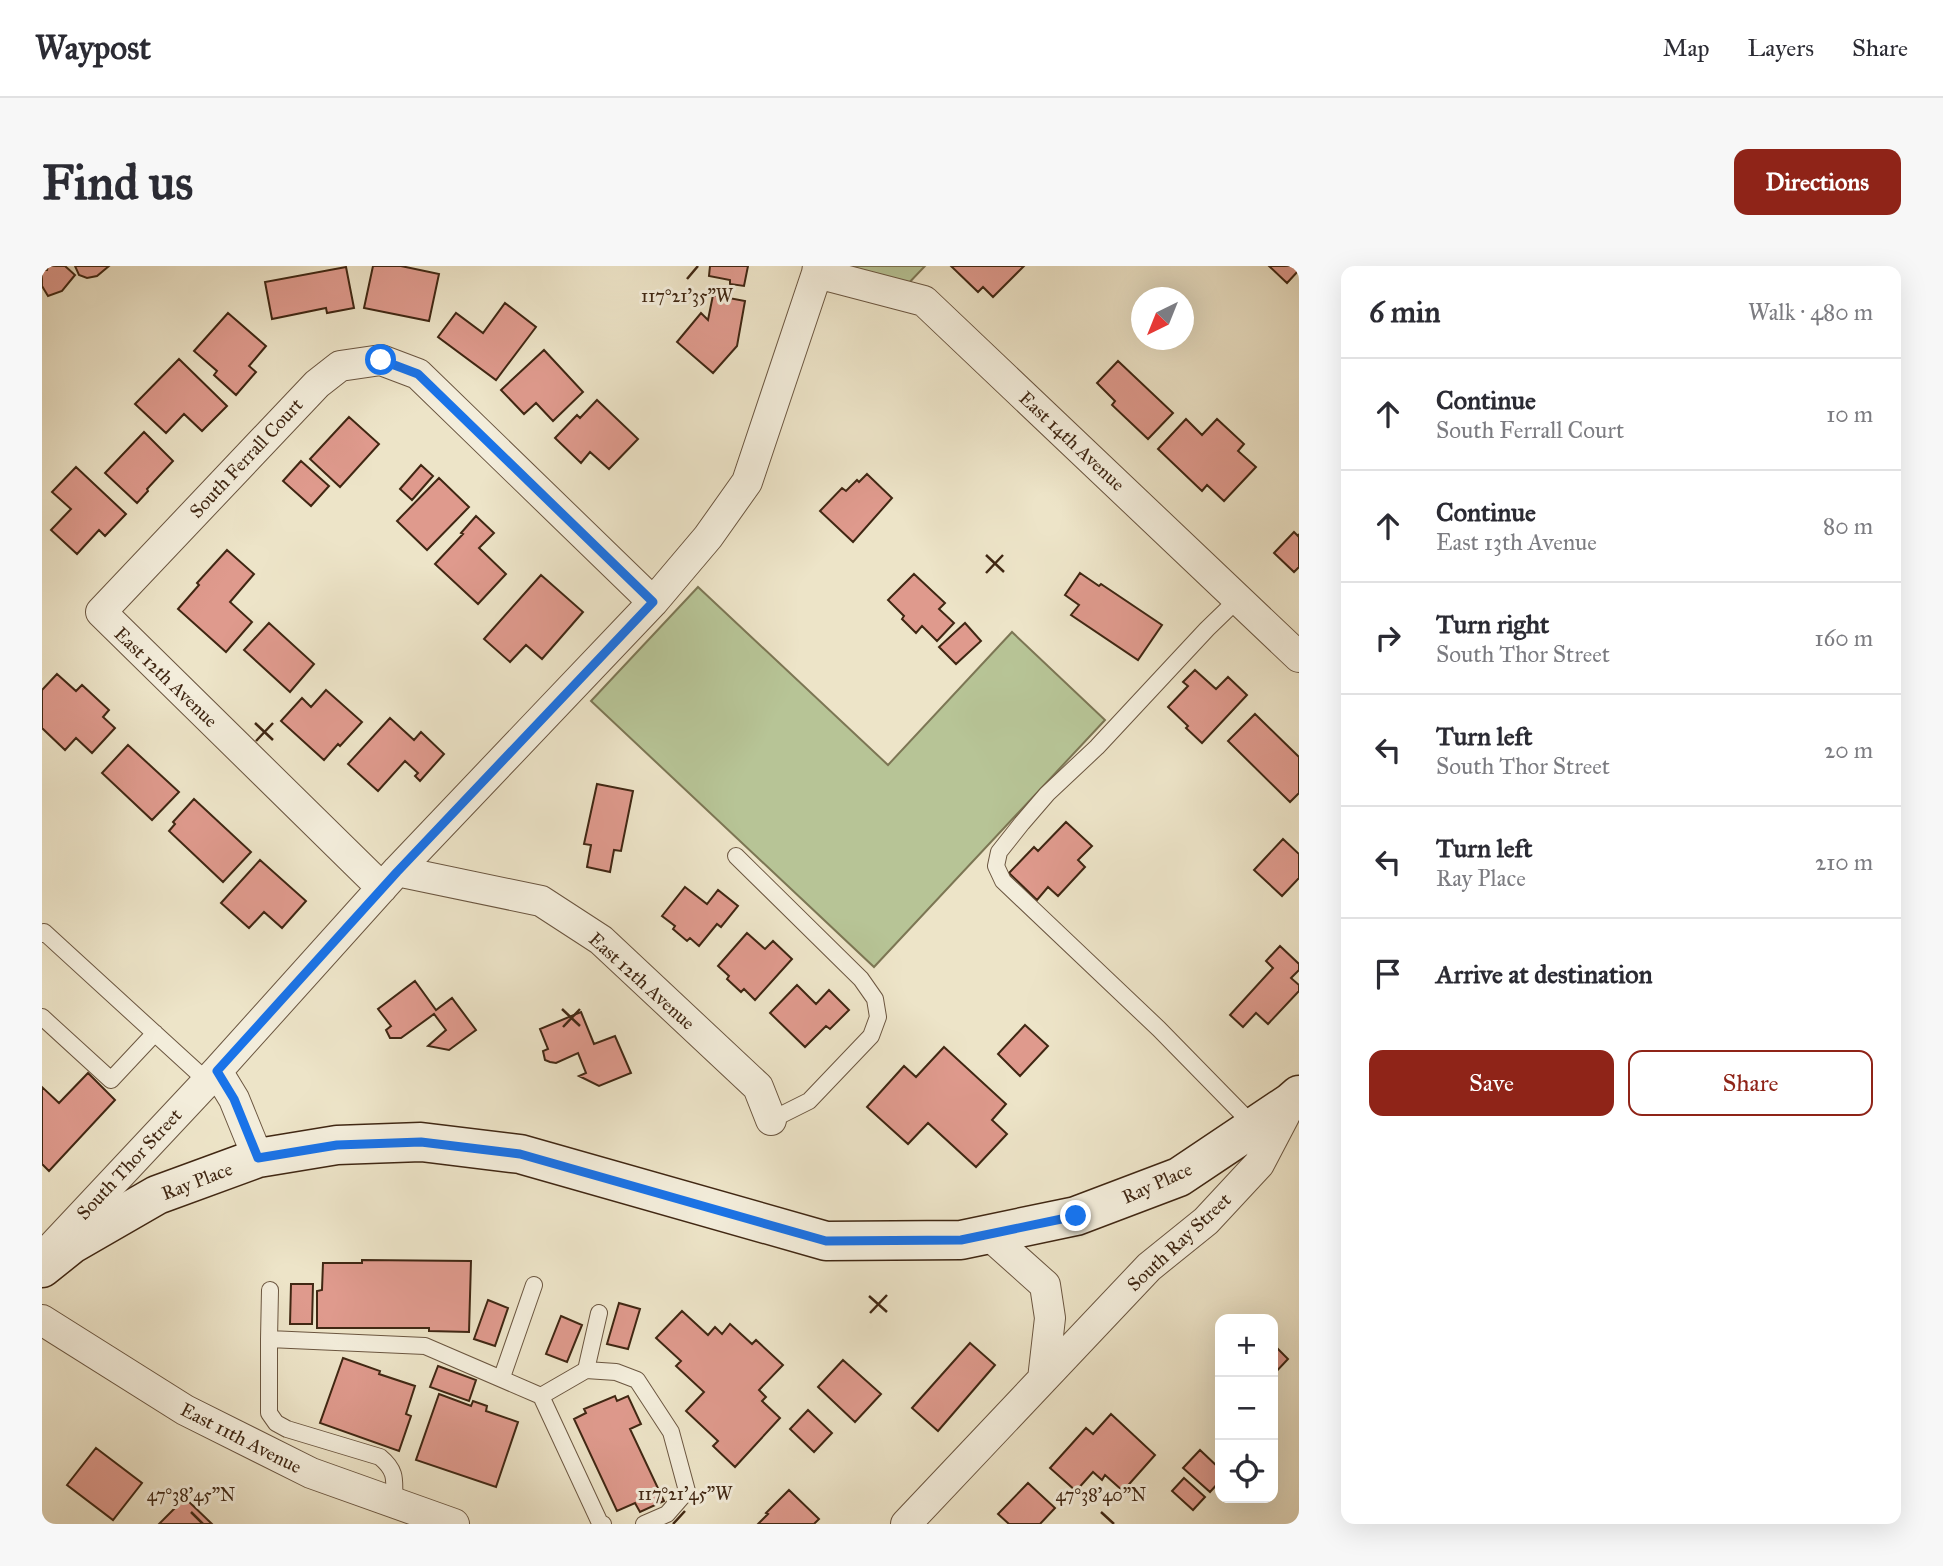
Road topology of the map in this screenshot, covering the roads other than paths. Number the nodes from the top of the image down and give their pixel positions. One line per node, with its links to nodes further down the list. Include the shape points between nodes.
1 (818, 269): 2 (street, East 14th Avenue, via 924,301); 3 (street, South Thor Street, via 747,482)
2 (1238, 599): 5 (street, East 14th Avenue); 14 (lane, via 1047,794 999,852 996,866 1003,881)
3 (653, 602): 4 (street, South Ferrall Court, via 418,374 381,360 340,366 317,384); 7 (street, South Thor Street)
4 (101, 612): 7 (street, East 12th Avenue)
5 (1299, 657)
6 (736, 856): 13 (lane, via 861,979 875,999 878,1017 871,1036 809,1101)
7 (389, 880): 11 (street, South Thor Street); 13 (street, East 12th Avenue, via 541,901 601,940 758,1087)
8 (42, 934): 10 (lane)
9 (42, 1017): 10 (lane, via 111,1080)
10 (155, 1033): 11 (lane)
11 (212, 1076): 15 (street, via 234,1099); 17 (street, South Thor Street)
12 (1295, 1098): 14 (main road, Ray Place); 26 (street, South Ray Street, via 1259,1164 1206,1221 1149,1266)
13 (771, 1120)
14 (1255, 1127): 16 (main road, Ray Place, via 1179,1178 1076,1216)
15 (258, 1158): 16 (main road, Ray Place, via 337,1145 421,1142 520,1154 826,1241 961,1240); 18 (main road, Ray Place, via 158,1195 72,1244)
16 (988, 1234): 26 (street, via 1045,1285 1050,1318)
17 (42, 1258)
18 (42, 1268)
19 (534, 1285): 25 (lane)
20 (270, 1290): 23 (lane)
21 (599, 1313): 24 (lane)
22 (42, 1320): 28 (street, East 11th Avenue, via 185,1410 310,1473)
23 (269, 1339): 25 (lane, via 425,1346); 28 (lane, via 269,1413 276,1423 380,1457 391,1466)
24 (586, 1370): 27 (lane); 31 (lane, via 616,1372 638,1380 671,1432 687,1491 667,1514)
25 (502, 1377): 27 (lane)
26 (1043, 1379): 32 (street, South Ray Street)
27 (541, 1395): 30 (lane)
28 (394, 1503): 29 (street, East 11th Avenue)
29 (454, 1524)
30 (603, 1524)
31 (644, 1524)
32 (906, 1524)

